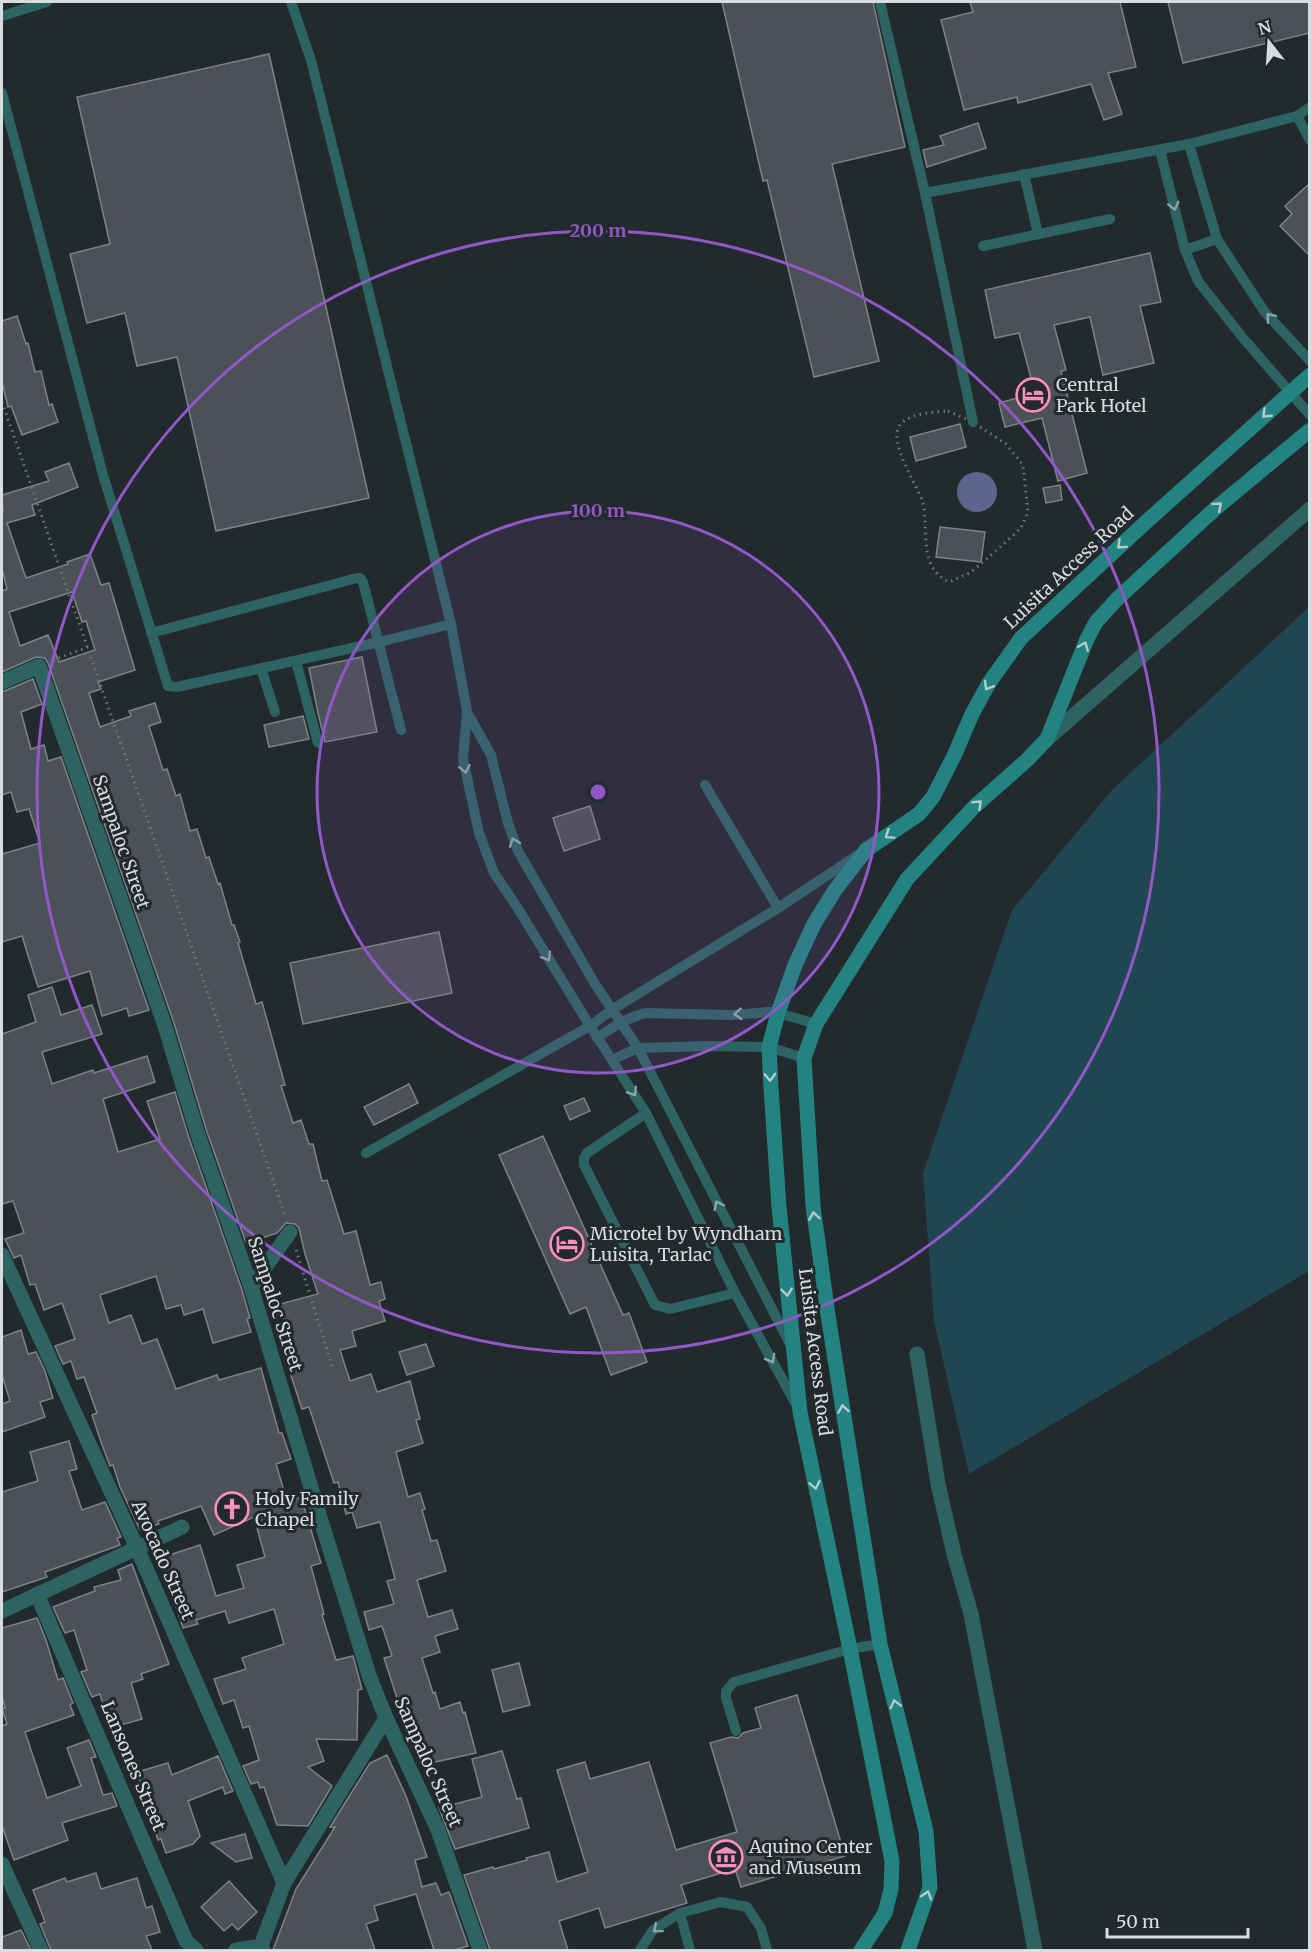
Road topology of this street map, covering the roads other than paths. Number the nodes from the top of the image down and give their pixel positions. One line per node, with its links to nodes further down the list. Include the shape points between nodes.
1 (47, 2): 4 (lane)
2 (291, 2): 25 (lane, via 311,60)
3 (880, 2): 12 (lane)
4 (2, 16)
5 (2, 93): 26 (lane, via 103,475)
6 (1310, 108): 7 (lane)
7 (1297, 116): 8 (lane); 9 (lane)
8 (1310, 140)
9 (1189, 144): 10 (lane); 15 (lane)
10 (1160, 150): 11 (lane); 17 (lane, one-way to 17)
11 (1024, 174): 12 (lane); 14 (lane)
12 (925, 193): 22 (lane)
13 (1110, 219): 14 (lane)
14 (1038, 234): 16 (lane)
15 (1217, 239): 17 (lane); 18 (lane, one-way to 15, via 1264,311)
16 (983, 246)
17 (1185, 250): 20 (lane, via 1198,281)
18 (1310, 361)
19 (1310, 375): 20 (main road, Luisita Access Road)
20 (1289, 393): 21 (lane); 37 (main road, Luisita Access Road, one-way to 37, via 1021,638 989,683 933,798 919,814)
21 (1310, 415)
22 (973, 422)
23 (1310, 430): 34 (main road, Luisita Access Road, one-way to 23, via 1096,622 1216,508)
24 (1310, 509): 34 (street)
25 (451, 624): 27 (lane); 31 (lane)
26 (151, 633): 27 (lane, via 357,578 363,582); 29 (lane, via 169,687)
27 (380, 642): 28 (lane); 33 (lane)
28 (296, 661): 29 (lane); 35 (lane)
29 (261, 668): 32 (lane)
30 (2, 682): 53 (street, Sampaloc Street, via 39,666)
31 (467, 711): 39 (lane, one-way to 31, via 518,851 507,823 492,755); 43 (lane, one-way to 43, via 463,759 487,856)
32 (275, 712)
33 (401, 730)
34 (1047, 739): 42 (main road, Luisita Access Road, one-way to 34, via 907,879 974,807)
35 (318, 743)
36 (705, 785): 38 (lane)
37 (866, 850): 38 (lane); 40 (main road, Luisita Access Road, via 814,924)
38 (778, 908): 39 (lane)
39 (613, 1009): 41 (lane); 43 (lane)
40 (778, 1013): 41 (lane, one-way to 41, via 646,1013); 42 (lane); 45 (main road, Luisita Access Road)
41 (621, 1022): 44 (lane); 46 (lane)
42 (816, 1024): 47 (main road, Luisita Access Road)
43 (590, 1026): 44 (lane); 50 (lane)
44 (597, 1038): 48 (lane)
45 (769, 1047): 46 (lane); 47 (lane); 55 (main road, Luisita Access Road, one-way to 55)
46 (638, 1048): 48 (lane); 55 (lane, one-way to 46)
47 (804, 1058): 62 (main road, Luisita Access Road, one-way to 47, via 813,1206)
48 (612, 1060): 49 (lane, one-way to 49)
49 (646, 1113): 54 (lane); 54 (lane, via 584,1158 594,1186 655,1305 670,1309)
50 (366, 1152)
51 (290, 1232): 53 (street)
52 (2, 1256): 59 (street, Avocado Street)
53 (251, 1287): 64 (street, Sampaloc Street, via 370,1678)
54 (735, 1293): 57 (lane, one-way to 57)
55 (793, 1350): 57 (main road, Luisita Access Road)
56 (917, 1354): 79 (street, via 938,1484 971,1614)
57 (800, 1412): 63 (main road, Luisita Access Road, one-way to 63)
58 (182, 1527): 59 (street)
59 (137, 1548): 60 (street); 67 (street, Avocado Street)
60 (37, 1594): 61 (street); 71 (street, Lansones Street, via 186,1941)
61 (2, 1611)
62 (880, 1644): 63 (lane); 78 (main road, Luisita Access Road, one-way to 62, via 930,1887 926,1831)
63 (850, 1649): 65 (lane, via 734,1682 726,1690 726,1698); 77 (main road, Luisita Access Road, via 892,1862 885,1913)
64 (386, 1718): 67 (street); 73 (street, Sampaloc Street, via 438,1830)
65 (736, 1731)
66 (2, 1864): 70 (street)
67 (285, 1883): 69 (street)
68 (680, 1913): 74 (lane, one-way to 74, via 653,1930); 75 (lane); 76 (lane, via 722,1902 747,1907 761,1928)
69 (262, 1948): 72 (street)
70 (42, 1950)
71 (196, 1950)
72 (236, 1950)
73 (480, 1950)
74 (640, 1950)
75 (690, 1950)
76 (767, 1950)
77 (861, 1950)
78 (908, 1950)
79 (1035, 1950)

